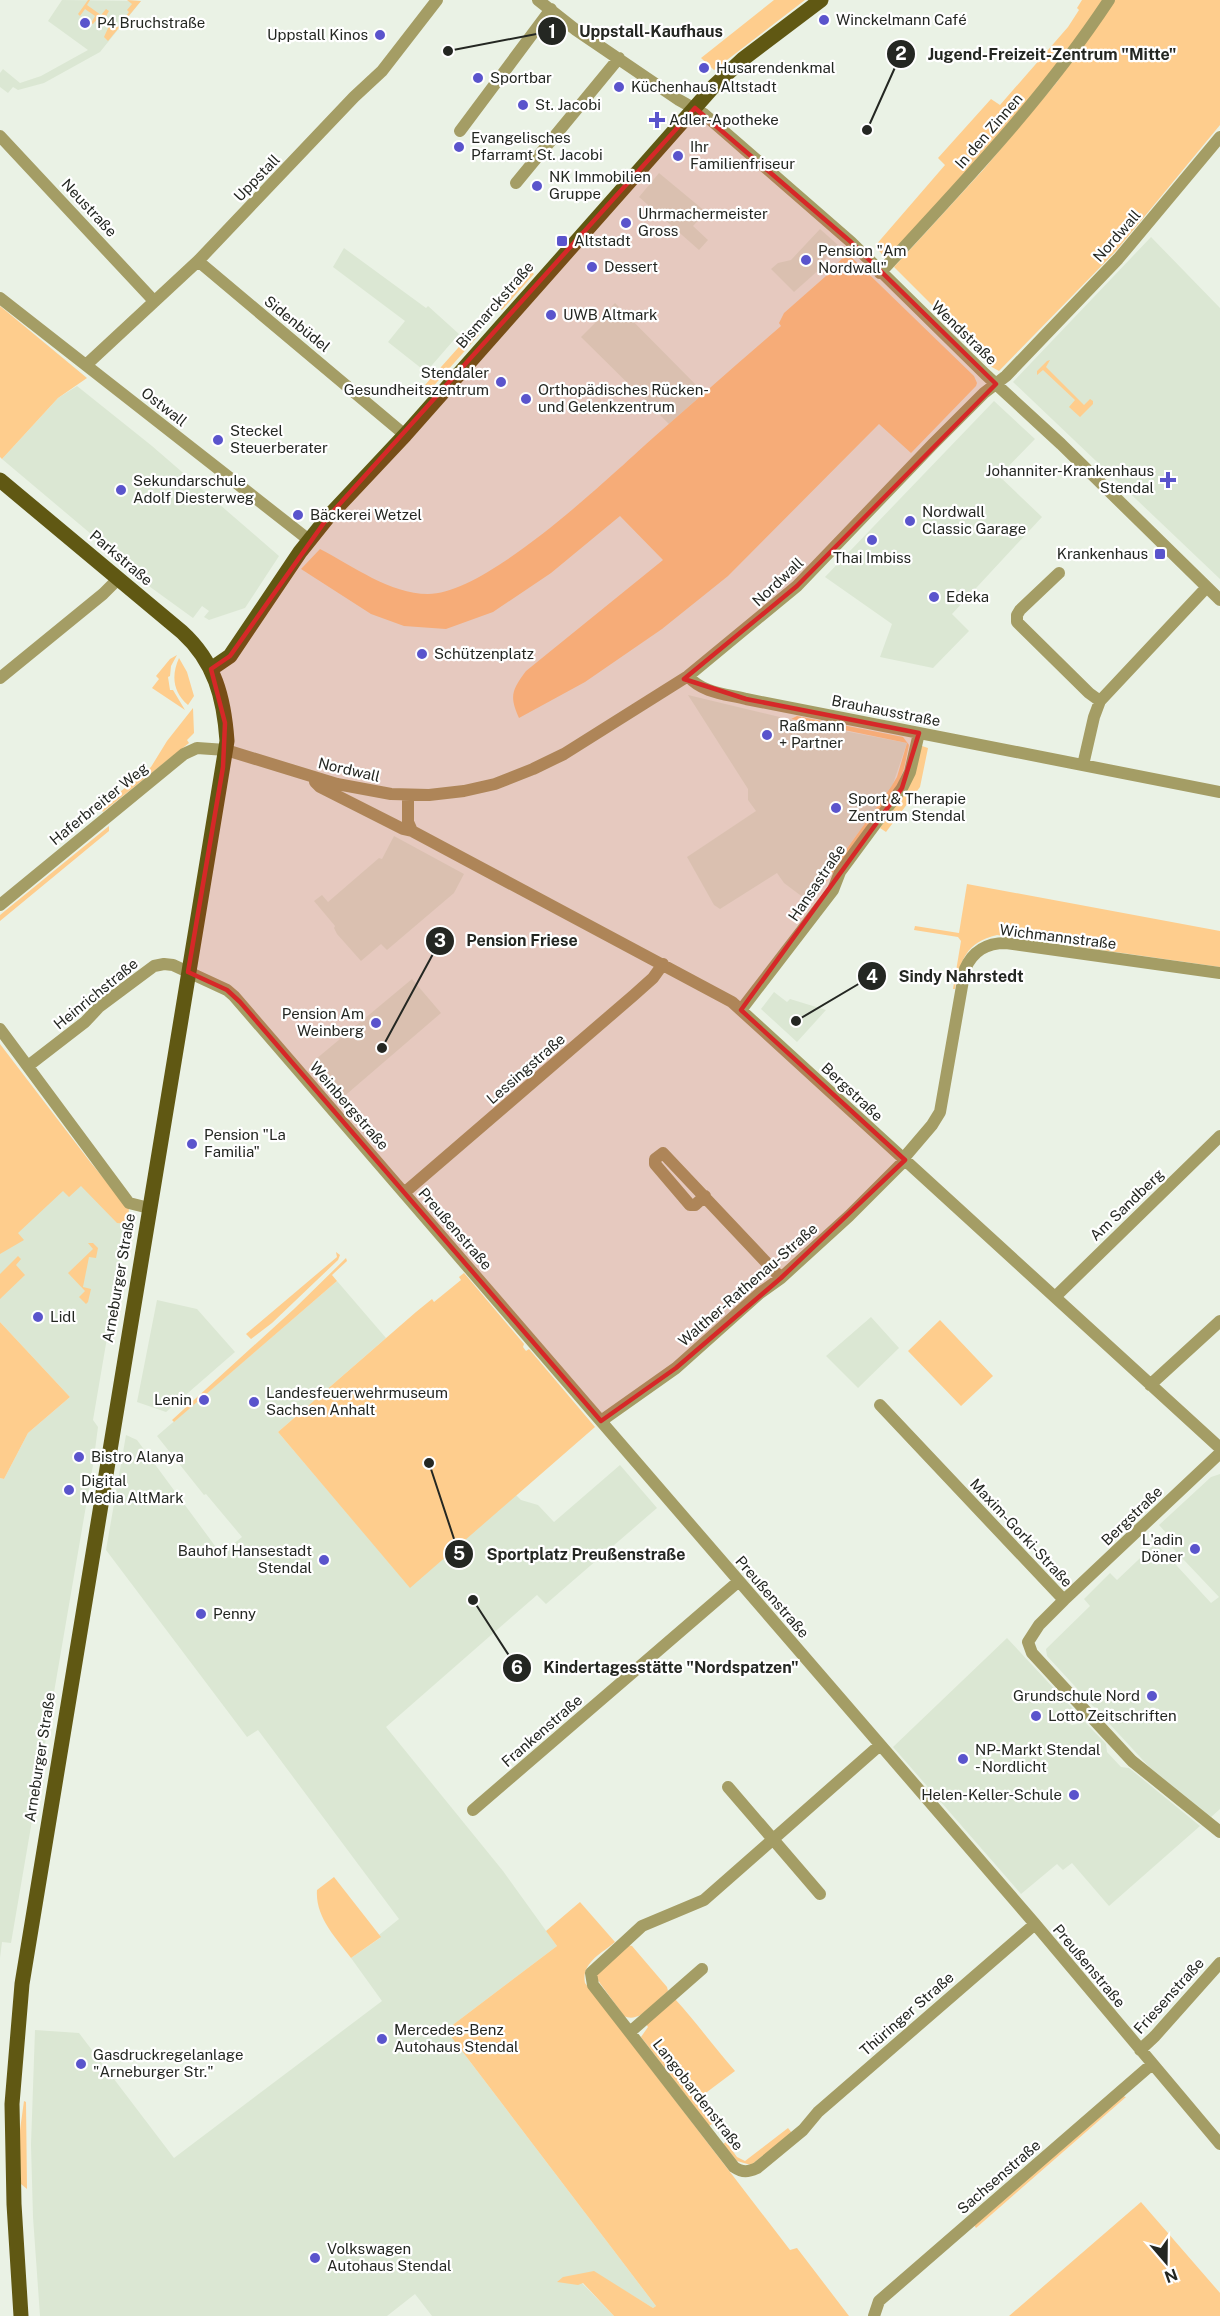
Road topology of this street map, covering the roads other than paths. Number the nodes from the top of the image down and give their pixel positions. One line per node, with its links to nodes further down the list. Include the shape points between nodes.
1 (437, 0): 12 (street, Uppstall, via 375,78)
2 (538, 0): 5 (street, Wendstraße)
3 (821, 0): 7 (main road, Bismarckstraße, via 731,69)
4 (1109, 0): 13 (street, In den Zinnen, via 1055,77 1004,139)
5 (551, 9): 6 (street, Wendstraße); 8 (street)
6 (619, 58): 7 (street, Wendstraße); 11 (street)
7 (694, 108): 13 (street, Wendstraße, via 836,228); 18 (main road, Bismarckstraße)
8 (460, 131)
9 (0, 136): 15 (street, Neustraße)
10 (1220, 137): 17 (street, Nordwall, via 1118,259)
11 (516, 183)
12 (198, 261): 15 (street, Uppstall); 18 (street, Sidenbüdel)
13 (880, 273): 17 (street, Wendstraße)
14 (0, 298): 16 (street, Ostwall)
15 (154, 301): 16 (street, Uppstall)
16 (87, 365): 20 (street, Ostwall)
17 (996, 384): 23 (street, Wendstraße); 26 (street, Nordwall, via 797,586)
18 (405, 435): 20 (main road, Bismarckstraße)
19 (0, 480): 22 (main road, Parkstraße)
20 (304, 546): 25 (main road, via 230,656)
21 (1059, 573): 28 (street, via 1020,610 1017,622)
22 (118, 579): 25 (main road, Parkstraße, via 190,639); 27 (street)
23 (1206, 588): 24 (street, Wendstraße); 28 (street)
24 (1220, 600)
25 (212, 669): 30 (main road, Arneburger Straße, via 223,709)
26 (688, 676): 29 (street, Brauhausstraße, via 703,689); 34 (street, Nordwall, via 533,770 464,791)
27 (0, 678)
28 (1100, 701): 31 (street)
29 (919, 733): 31 (street, Brauhausstraße); 40 (street, Hansastraße, via 902,788 840,872 833,890)
30 (226, 750): 32 (street, Nordwall); 36 (street, Haferbreiter Weg, via 197,748 184,754); 38 (main road, Arneburger Straße)
31 (1083, 765): 33 (street, Brauhausstraße)
32 (309, 777): 34 (street, Nordwall); 35 (street, Bergstraße, via 320,787)
33 (1220, 792)
34 (408, 795): 35 (street)
35 (412, 831): 37 (street, Bergstraße)
36 (0, 905)
37 (663, 964): 40 (street, Bergstraße, via 722,995); 45 (street, Lessingstraße, via 634,995)
38 (188, 972): 42 (street, Heinrichstraße, via 169,964 154,966); 45 (street, Weinbergstraße, via 234,996); 47 (main road, Arneburger Straße)
39 (1220, 973): 44 (street, Wichmannstraße, via 1006,943 984,947 965,969 940,1112)
40 (741, 1010): 44 (street, Bergstraße)
41 (0, 1029): 42 (street)
42 (28, 1066): 47 (street, Arneburger Straße, via 129,1203)
43 (1220, 1136): 49 (street, Am Sandberg)
44 (904, 1159): 48 (street, Walther-Rathenau-Straße); 49 (street, Bergstraße)
45 (404, 1193): 53 (street, Preußenstraße)
46 (705, 1196): 48 (street)
47 (149, 1208): 72 (main road, Arneburger Straße, via 22,1984 12,2104)
48 (781, 1278): 53 (street, Walther-Rathenau-Straße, via 676,1368)
49 (1055, 1297): 51 (street, Bergstraße)
50 (1220, 1321): 51 (street)
51 (1150, 1385): 54 (street, Bergstraße)
52 (880, 1405): 57 (street, Maxim-Gorki-Straße)
53 (601, 1421): 56 (street, Preußenstraße)
54 (1220, 1448)
55 (1220, 1453): 57 (street, Bergstraße)
56 (739, 1581): 58 (street, Preußenstraße); 60 (street, Frankenstraße)
57 (1064, 1600): 61 (street, Maxim-Gorki-Straße, via 1032,1634 1028,1642 1032,1653 1132,1761)
58 (880, 1745): 62 (street, Langobardenstraße); 64 (street, Preußenstraße)
59 (728, 1787): 62 (street)
60 (473, 1810)
61 (1220, 1832)
62 (773, 1839): 63 (street); 67 (street, Langobardenstraße, via 704,1900 649,1922 591,1972 593,1985)
63 (820, 1894)
64 (1035, 1924): 68 (street, Preußenstraße); 70 (street, Thüringer Straße, via 818,2112)
65 (1220, 1963): 68 (street, Friesenstraße)
66 (702, 1969): 67 (street)
67 (630, 2031): 70 (street, Langobardenstraße, via 740,2171 757,2168)
68 (1140, 2050): 69 (street, Preußenstraße)
69 (1151, 2065): 71 (street, Preußenstraße); 73 (street, Sachsenstraße, via 879,2301)
70 (803, 2130)
71 (1220, 2144)
72 (21, 2316)
73 (874, 2316)

